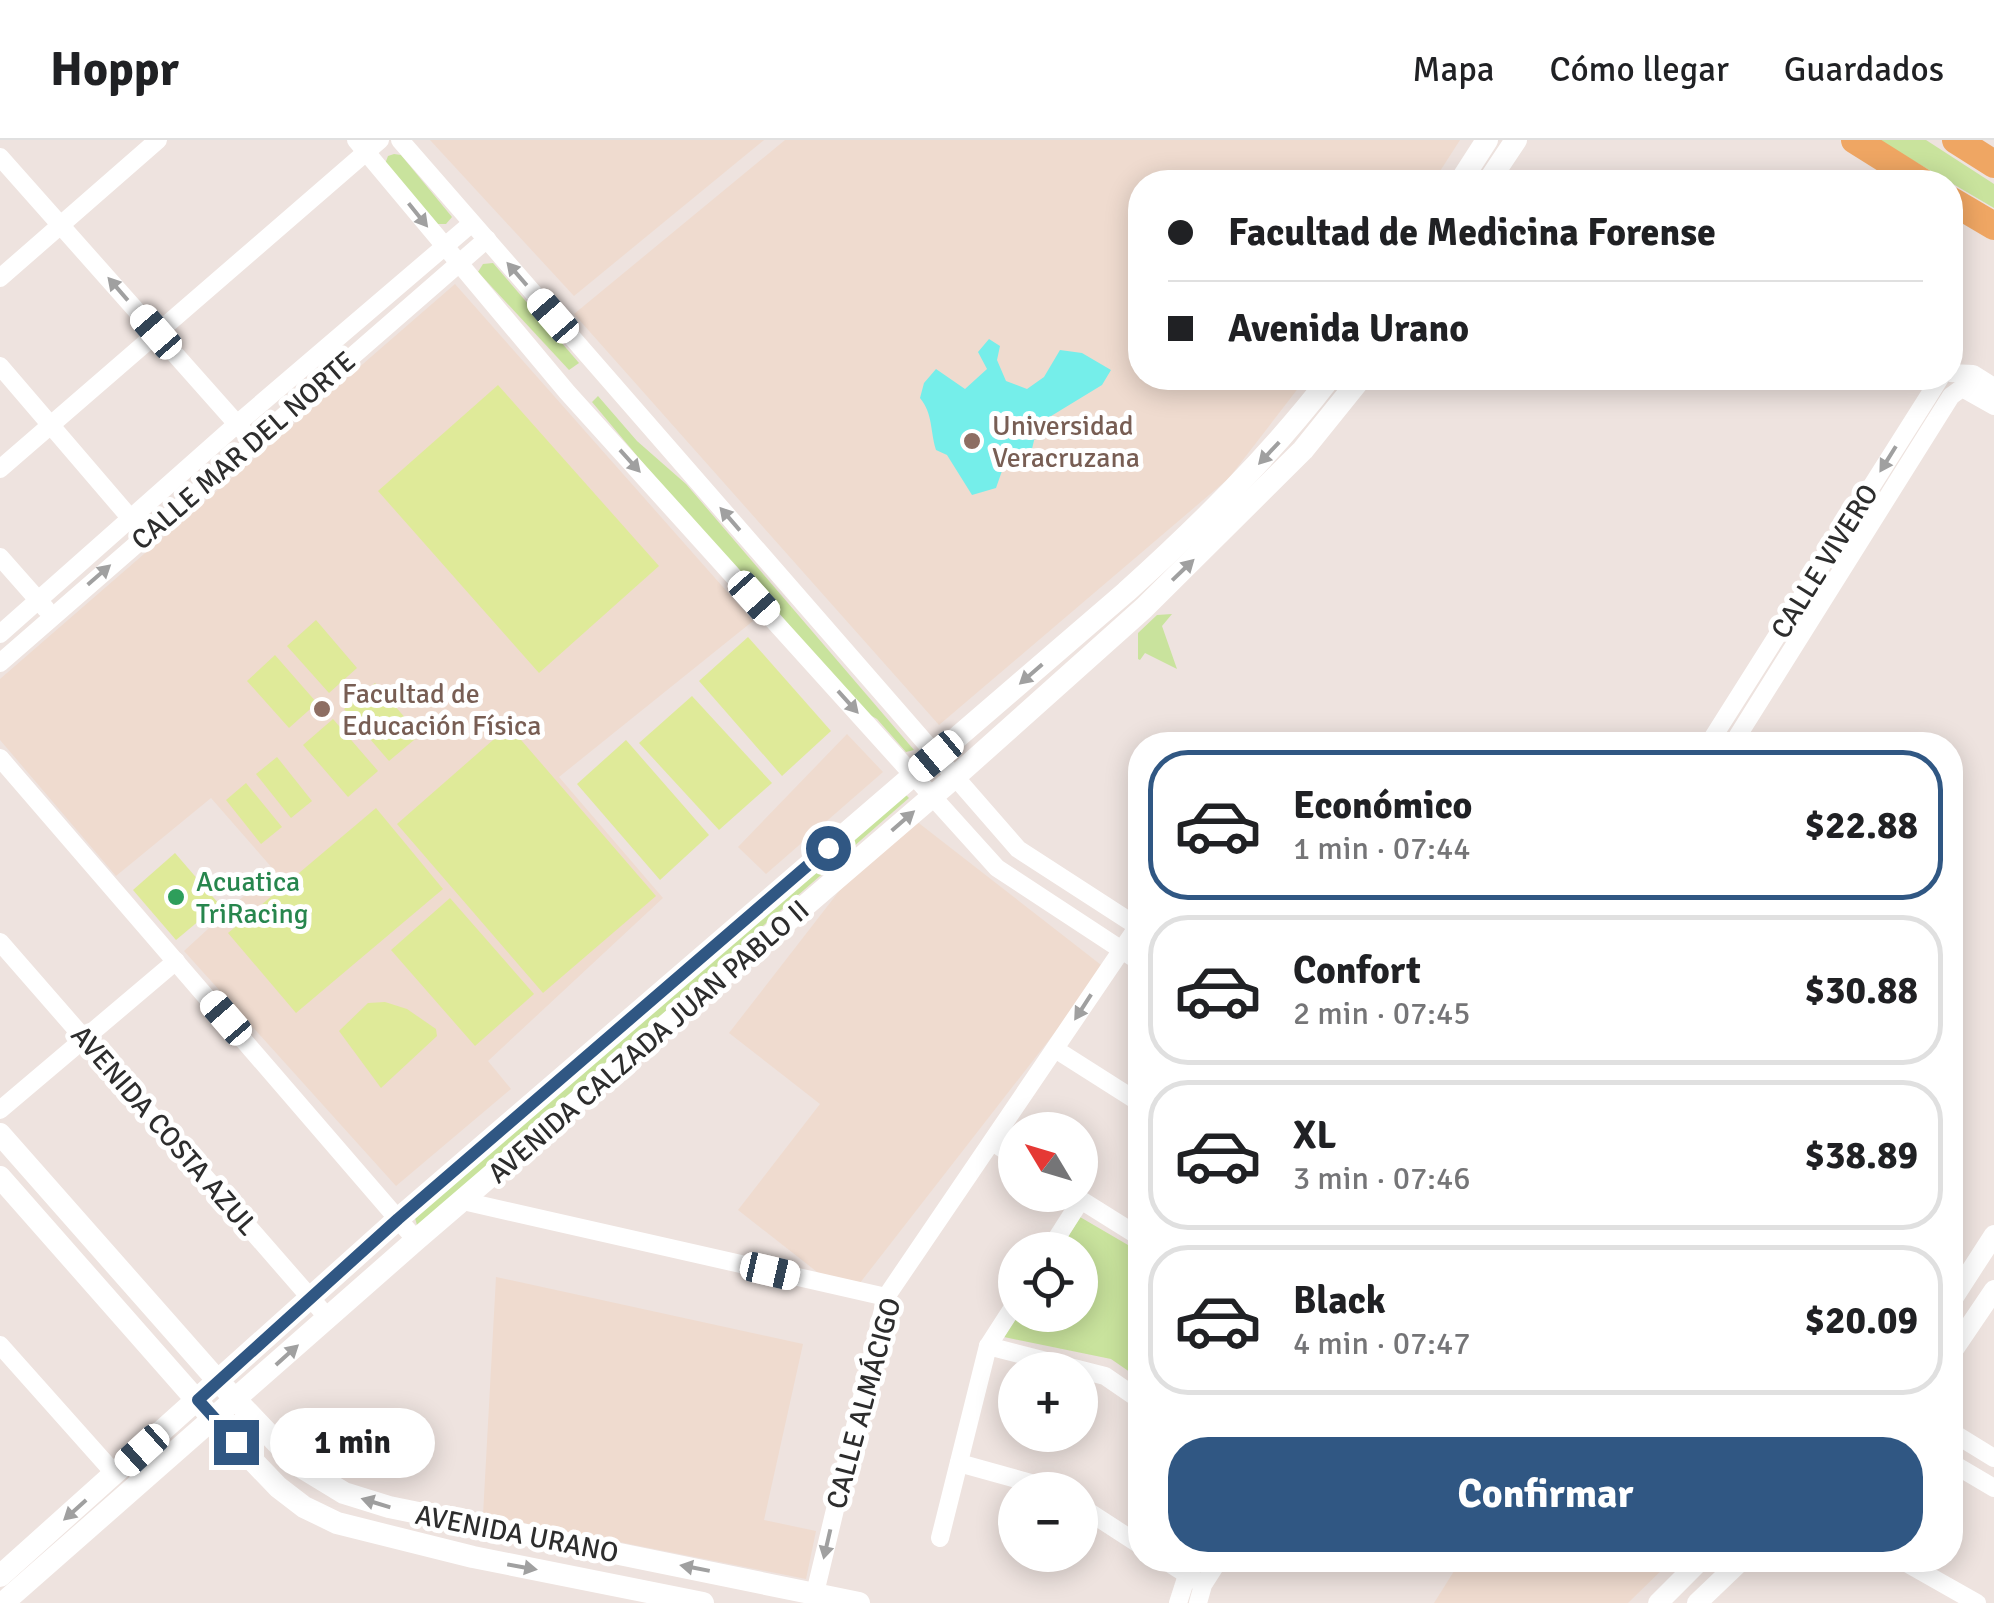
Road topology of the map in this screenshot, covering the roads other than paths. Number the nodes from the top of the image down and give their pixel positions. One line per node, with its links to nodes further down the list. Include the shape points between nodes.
1 (158, 140): 15 (street)
2 (400, 140): 14 (street)
3 (1488, 140): 10 (main road)
4 (1516, 140): 11 (main road)
5 (1855, 140): 12 (main road)
6 (1956, 140): 9 (main road)
7 (367, 144): 18 (street, one-way to 18); 21 (street)
8 (0, 158): 15 (street)
9 (1994, 164)
10 (1468, 170)
11 (1496, 170)
12 (1903, 170)
13 (1963, 208): 16 (main road)
14 (472, 223): 17 (street); 18 (street, CALLE MAR DEL NORTE)
15 (62, 225): 20 (street); 21 (street, one-way to 15)
16 (1994, 226)
17 (487, 239): 19 (street, CALLE MAR DEL NORTE); 46 (street, one-way to 17)
18 (444, 246): 19 (street); 31 (street, CALLE MAR DEL NORTE)
19 (458, 264): 33 (street, CALLE MAR DEL NORTE); 48 (street, one-way to 48)
20 (0, 278)
21 (156, 332): 31 (street); 32 (street)
22 (0, 366): 32 (street)
23 (1963, 374): 24 (street)
24 (1994, 386)
25 (1963, 389): 30 (street, CALLE VIVERO)
26 (1320, 390): 40 (main road, AVENIDA CALZADA JUAN PABLO II, one-way to 40)
27 (1351, 390): 40 (main road, AVENIDA CALZADA JUAN PABLO II, one-way to 27, via 1303,450)
28 (1938, 390): 35 (street, CALLE VIVERO, one-way to 35)
29 (1959, 390): 35 (street, CALLE VIVERO)
30 (1994, 406)
31 (237, 424): 33 (street); 36 (street, CALLE MAR DEL NORTE)
32 (51, 425): 34 (street); 36 (street)
33 (252, 441): 37 (street, CALLE MAR DEL NORTE)
34 (0, 469)
35 (1873, 502): 44 (street, CALLE VIVERO); 45 (street, CALLE VIVERO)
36 (132, 519): 37 (street); 39 (street, CALLE MAR DEL NORTE)
37 (145, 535): 41 (street, CALLE MAR DEL NORTE, one-way to 37)
38 (0, 557): 39 (street)
39 (38, 600): 41 (street); 42 (street, CALLE MAR DEL NORTE)
40 (1135, 600): 46 (main road, AVENIDA CALZADA JUAN PABLO II, one-way to 46); 49 (main road, AVENIDA CALZADA JUAN PABLO II)
41 (53, 616): 43 (street, CALLE MAR DEL NORTE)
42 (0, 634)
43 (0, 663)
44 (1717, 732)
45 (1740, 732)
46 (936, 756): 48 (main road, AVENIDA CALZADA JUAN PABLO II); 49 (street)
47 (0, 758): 56 (street)
48 (914, 774): 50 (street); 67 (main road, AVENIDA CALZADA JUAN PABLO II)
49 (955, 777): 50 (main road, AVENIDA CALZADA JUAN PABLO II); 51 (street, via 1032,860)
50 (933, 796): 54 (street, via 1009,879); 65 (main road, AVENIDA CALZADA JUAN PABLO II, one-way to 50)
51 (1128, 920)
52 (1128, 940): 54 (street, CALLE ALMÁCIGO)
53 (0, 942): 57 (street, AVENIDA COSTA AZUL)
54 (1120, 950): 55 (street); 58 (street, CALLE ALMÁCIGO, one-way to 58)
55 (1128, 955)
56 (176, 961): 57 (street); 67 (street)
57 (86, 1037): 60 (street); 76 (street, AVENIDA COSTA AZUL)
58 (1055, 1049): 59 (street); 62 (street, CALLE ALMÁCIGO)
59 (1128, 1095)
60 (0, 1110)
61 (0, 1134): 82 (main road, AVENIDA URANO)
62 (992, 1142): 63 (street); 75 (street, CALLE ALMÁCIGO)
63 (998, 1146)
64 (0, 1176): 84 (main road, AVENIDA URANO)
65 (463, 1201): 70 (main road, AVENIDA CALZADA JUAN PABLO II); 75 (street)
66 (1098, 1211): 68 (street)
67 (398, 1219): 70 (street); 76 (main road, AVENIDA CALZADA JUAN PABLO II)
68 (1128, 1230)
69 (1994, 1234): 71 (street)
70 (416, 1240): 77 (main road, AVENIDA CALZADA JUAN PABLO II)
71 (1974, 1267): 72 (street); 73 (street)
72 (1994, 1280)
73 (1963, 1284)
74 (1994, 1290): 79 (street)
75 (886, 1297): 105 (street, CALLE ALMÁCIGO, one-way to 105)
76 (310, 1298): 77 (street, AVENIDA COSTA AZUL); 82 (main road, AVENIDA CALZADA JUAN PABLO II)
77 (328, 1318): 85 (main road, AVENIDA CALZADA JUAN PABLO II, one-way to 77)
78 (998, 1330): 81 (street)
79 (1963, 1335)
80 (0, 1345): 92 (street)
81 (988, 1346): 83 (street, via 1105,1376); 89 (street)
82 (218, 1381): 84 (main road, AVENIDA CALZADA JUAN PABLO II); 85 (main road, AVENIDA URANO)
83 (1128, 1392)
84 (198, 1400): 86 (main road, AVENIDA URANO); 92 (main road, AVENIDA CALZADA JUAN PABLO II)
85 (236, 1400): 86 (main road, AVENIDA CALZADA JUAN PABLO II); 95 (main road, AVENIDA URANO, one-way to 85, via 344,1493 298,1465)
86 (214, 1420): 98 (main road, AVENIDA URANO, via 304,1507 337,1523); 108 (main road, AVENIDA CALZADA JUAN PABLO II)
87 (1963, 1439): 88 (street)
88 (1994, 1458)
89 (959, 1462): 91 (street); 97 (street)
90 (1963, 1470): 93 (street)
91 (998, 1473)
92 (115, 1474): 99 (main road, AVENIDA CALZADA JUAN PABLO II, one-way to 99)
93 (1994, 1488)
94 (1098, 1517): 96 (street)
95 (480, 1526): 98 (main road); 104 (main road, AVENIDA URANO, one-way to 95)
96 (1128, 1536)
97 (940, 1538)
98 (473, 1557): 107 (main road, AVENIDA URANO, one-way to 107)
99 (2, 1572)
100 (1689, 1572): 106 (street)
101 (1729, 1572): 112 (street)
102 (1922, 1572): 113 (street)
103 (1196, 1581): 111 (street)
104 (764, 1593): 105 (main road, AVENIDA URANO)
105 (815, 1594): 110 (main road, AVENIDA URANO)
106 (1664, 1597): 112 (street)
107 (666, 1599): 109 (main road, AVENIDA URANO)
108 (3, 1603)
109 (703, 1603)
110 (858, 1603)
111 (1178, 1603)
112 (1694, 1603)
113 (1977, 1603)

